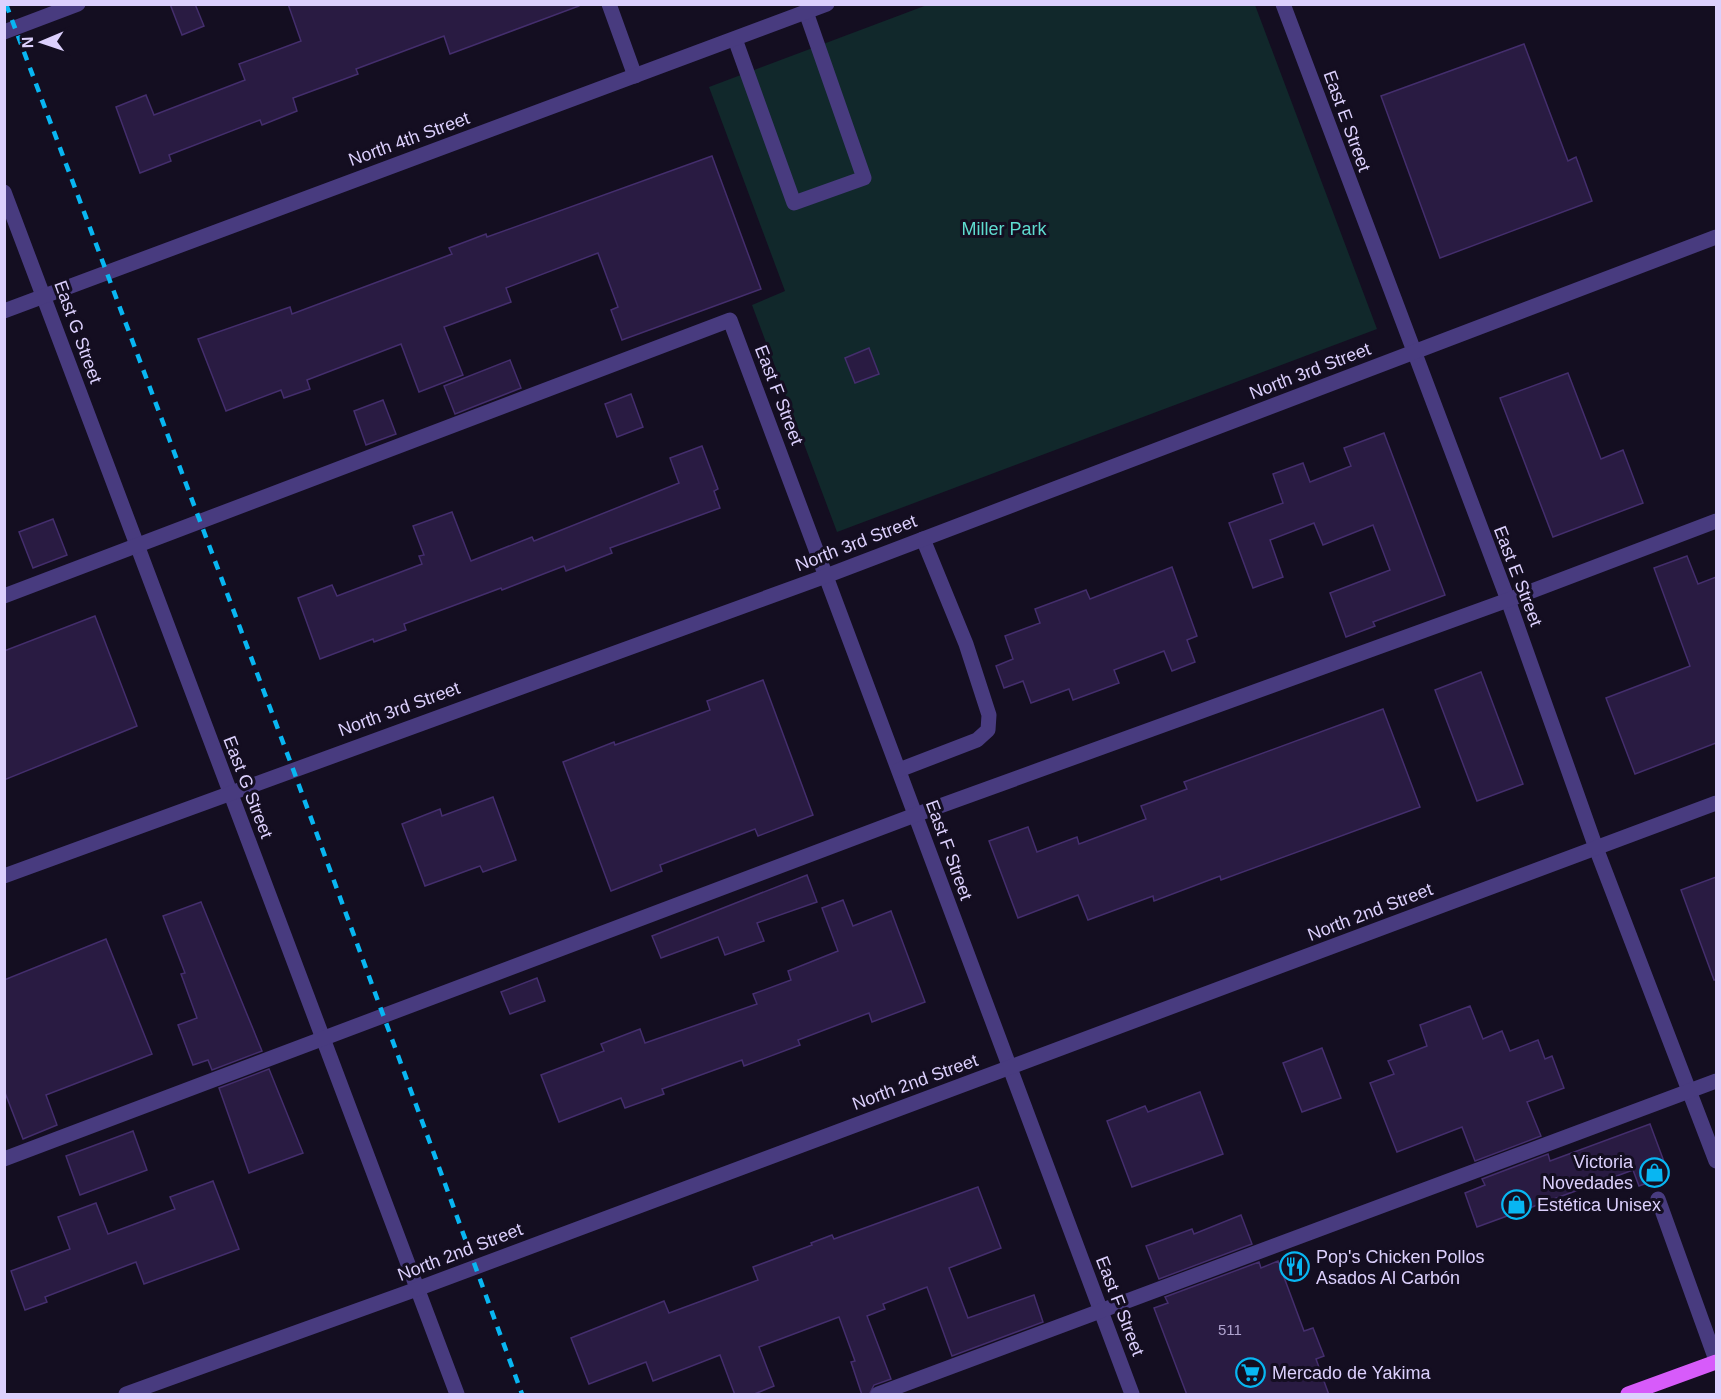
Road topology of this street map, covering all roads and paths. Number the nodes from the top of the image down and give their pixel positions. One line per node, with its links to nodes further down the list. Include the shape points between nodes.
1 (78, 4): 6 (street)
2 (609, 4): 8 (street)
3 (828, 4): 5 (street, North 4th Street)
4 (1283, 4): 13 (street, East E Street)
5 (806, 12): 7 (street, North 4th Street); 7 (street, via 864,178 794,203)
6 (4, 32)
7 (735, 39): 8 (street, North 4th Street)
8 (635, 76): 11 (street, North 4th Street)
9 (4, 192): 11 (street, East G Street)
10 (1716, 237): 13 (street, North 3rd Street)
11 (44, 296): 12 (street, North 4th Street); 16 (street, East G Street)
12 (4, 311)
13 (1412, 353): 15 (street, North 3rd Street); 19 (street, East E Street)
14 (1716, 521): 19 (street)
15 (923, 539): 17 (street, North 3rd Street); 20 (street, via 966,644 989,715 988,730 977,740)
16 (136, 546): 17 (street, East F Street, via 730,320); 18 (street); 21 (street, East G Street)
17 (826, 576): 20 (street, East F Street); 21 (street, North 3rd Street)
18 (4, 596)
19 (1508, 600): 23 (street); 24 (street, East E Street)
20 (899, 770): 23 (street, East F Street)
21 (230, 793): 25 (street, North 3rd Street); 26 (street, East G Street)
22 (1716, 803): 24 (street, North 2nd Street)
23 (915, 815): 26 (street); 27 (street, East F Street)
24 (1596, 848): 27 (street, North 2nd Street); 29 (street, East E Street)
25 (4, 876)
26 (321, 1038): 30 (street); 33 (street, East G Street)
27 (1009, 1068): 33 (street, North 2nd Street); 34 (street, East F Street)
28 (1716, 1080): 29 (street)
29 (1689, 1091): 31 (street, East E Street); 34 (street)
30 (4, 1159)
31 (1716, 1161)
32 (1658, 1199): 35 (street)
33 (417, 1289): 36 (street, North 2nd Street); 37 (street, East G Street)
34 (1101, 1313): 38 (street); 39 (street, East F Street)
35 (1716, 1361): 40 (main road)
36 (126, 1395)
37 (457, 1395)
38 (878, 1395)
39 (1132, 1395)
40 (1628, 1395)

